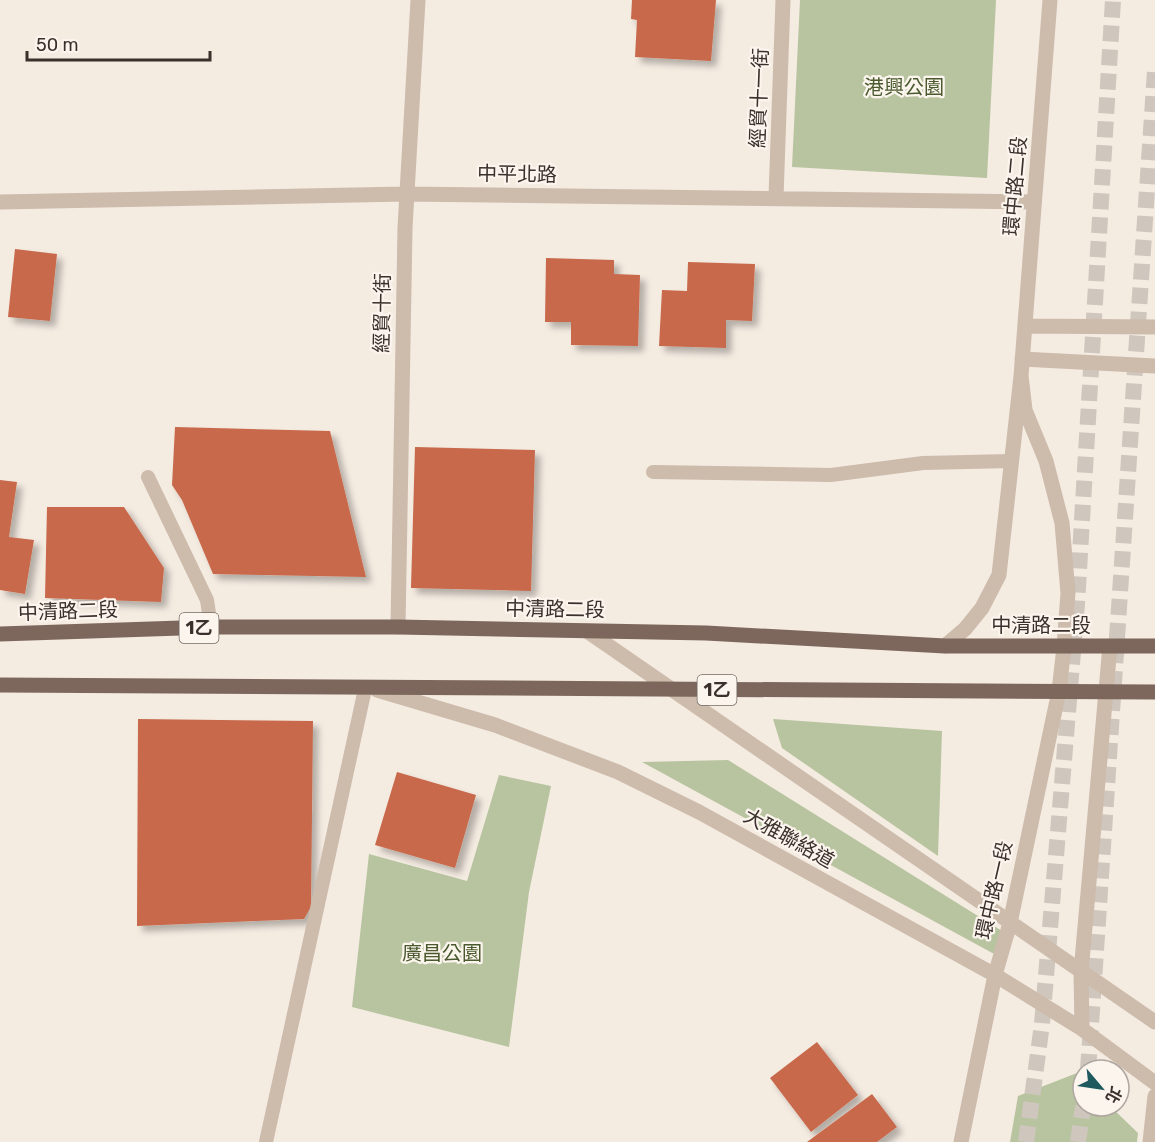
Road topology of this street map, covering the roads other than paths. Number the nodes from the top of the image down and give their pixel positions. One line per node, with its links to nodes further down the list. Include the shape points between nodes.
1 (418, 0): 4 (street, 經貿十街)
2 (783, 0): 5 (street, 經貿十一街)
3 (1050, 0): 7 (street, 環中路二段)
4 (406, 194): 5 (street, 中平北路); 6 (street, 中平北路); 17 (street, 經貿十街)
5 (776, 197): 7 (street, 中平北路)
6 (0, 202)
7 (1034, 202): 8 (street, 環中路二段)
8 (1025, 326): 9 (street); 10 (street, 環中路二段)
9 (1155, 327)
10 (1022, 359): 11 (street); 12 (street, 環中路二段)
11 (1155, 366)
12 (1021, 376): 13 (street, 環中路二段); 23 (street, 環中路二段, via 1025,410 1046,461 1062,523 1068,593)
13 (1011, 461): 14 (lane, via 923,464 831,475); 20 (street, 環中路二段, via 999,575 982,608)
14 (654, 472)
15 (148, 477): 16 (lane, via 207,600)
16 (212, 627): 17 (main road, 中清路二段 / 1乙); 19 (main road, 中清路二段 / 1乙)
17 (398, 627): 18 (main road, 中清路二段 / 1乙)
18 (587, 631): 20 (main road, 中清路二段 / 1乙); 26 (street)
19 (0, 634)
20 (945, 646): 23 (main road, 中清路二段 / 1乙)
21 (1110, 646): 22 (main road, 1乙); 23 (main road, 中清路二段 / 1乙); 28 (street)
22 (1155, 646)
23 (1064, 647): 27 (street, 環中路一段)
24 (0, 685): 25 (main road, 1乙)
25 (370, 689): 26 (main road, 1乙); 32 (street, 大雅聯絡道, via 495,725 618,772 699,812); 37 (lane)
26 (675, 690): 27 (main road, 1乙); 30 (street)
27 (1059, 691): 28 (main road, 1乙); 30 (street, 環中路一段)
28 (1107, 691): 29 (main road, 1乙); 31 (street)
29 (1155, 692)
30 (1010, 923): 31 (street); 32 (street, 環中路一段)
31 (1081, 972): 33 (street); 34 (street)
32 (995, 975): 34 (street, 大雅聯絡道); 38 (street, 環中路一段)
33 (1155, 1022)
34 (1082, 1029): 35 (street, 大雅聯絡道)
35 (1155, 1083)
36 (1155, 1096): 39 (street)
37 (266, 1142)
38 (961, 1142)
39 (1150, 1142)

